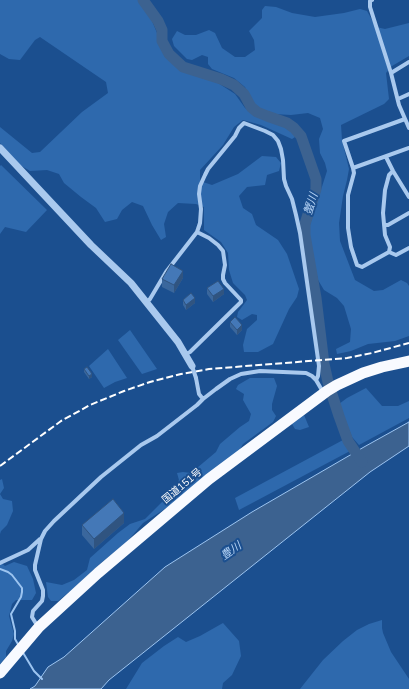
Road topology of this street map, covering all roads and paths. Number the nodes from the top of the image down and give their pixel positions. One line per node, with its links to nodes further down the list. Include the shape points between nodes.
1 (371, 0): 3 (street, via 370,7)
2 (409, 62): 3 (street)
3 (391, 73): 5 (street)
4 (409, 94): 5 (street)
5 (398, 100): 6 (street)
6 (405, 119): 7 (street); 11 (street, via 344,141)
7 (409, 126)
8 (0, 148): 19 (street)
9 (409, 148): 10 (street)
10 (386, 157): 11 (street); 12 (street)
11 (354, 168): 18 (street, via 348,195 347,219 351,247 357,265 362,267)
12 (393, 171): 13 (street); 15 (street, via 389,175 385,190)
13 (409, 197)
14 (409, 213): 15 (street)
15 (384, 225): 18 (street)
16 (197, 232): 19 (street); 20 (street, via 209,238 223,251 223,279 241,302); 23 (street, via 201,209 198,194 200,186 208,169 240,128 244,123 273,135 281,148 284,179 300,232 319,366)
17 (409, 248): 18 (street, via 396,255)
18 (389, 252)
19 (147, 302): 20 (street)
20 (186, 354): 22 (street)
21 (409, 361): 24 (highway, 国道151号, via 363,373)
22 (192, 366): 25 (street, bridge, via 199,394)
23 (316, 380): 24 (street); 25 (street, via 306,373 252,372 230,379)
24 (325, 392): 28 (highway, 国道151号, via 209,479)
25 (203, 399): 26 (street, via 101,477 54,521)
26 (41, 539): 27 (street, via 28,550); 28 (street, via 35,570 43,596 32,617)
27 (0, 563)
28 (39, 627): 29 (highway, 国道151号)
29 (0, 673)

